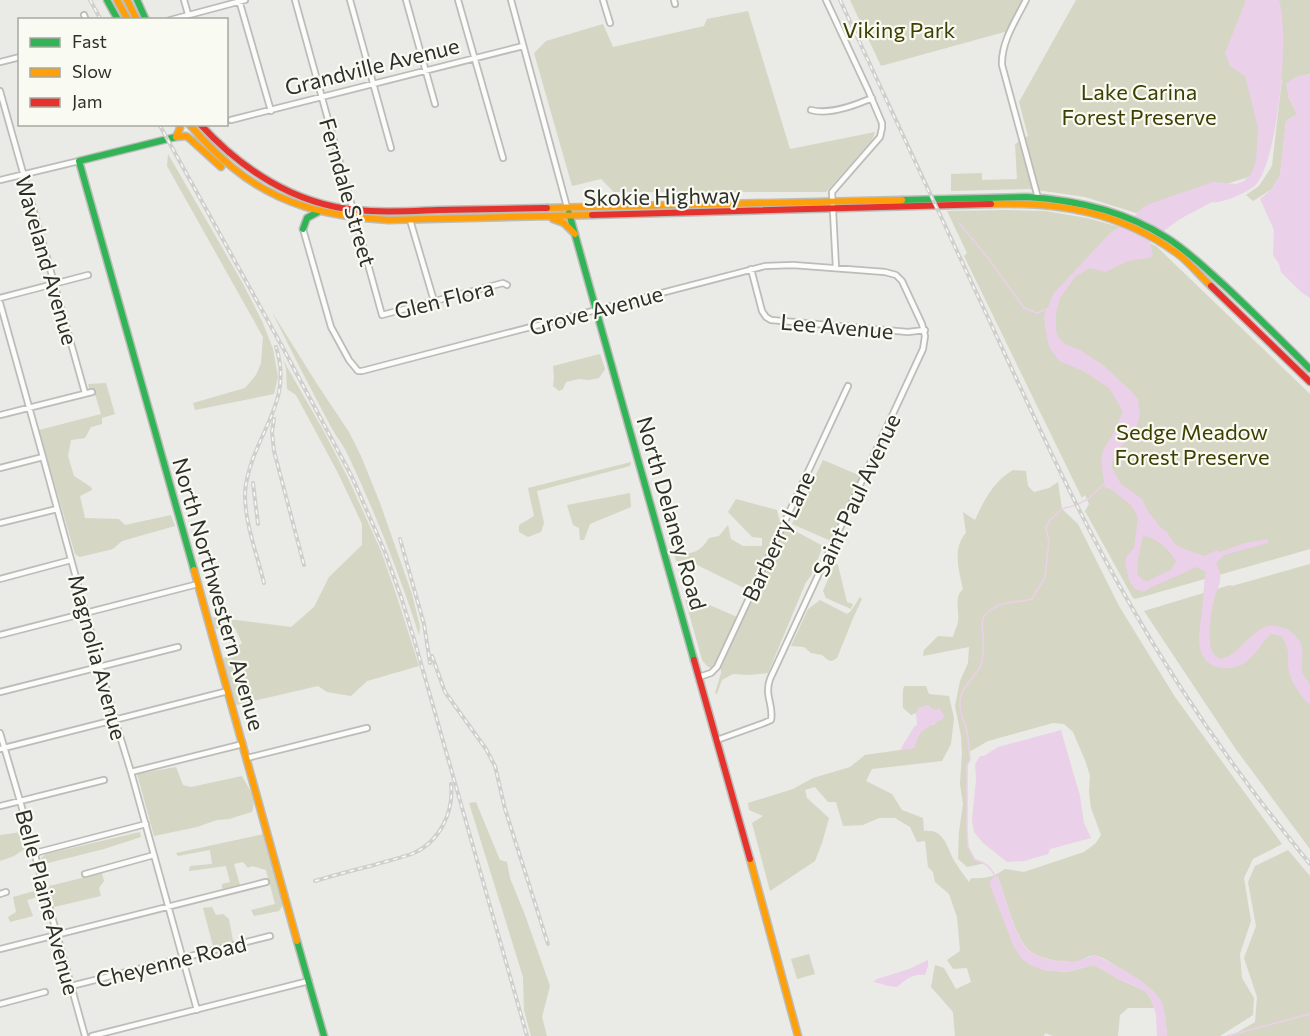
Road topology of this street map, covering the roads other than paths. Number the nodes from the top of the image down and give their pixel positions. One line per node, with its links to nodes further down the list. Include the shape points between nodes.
1 (107, 0): 17 (main road)
2 (117, 0): 18 (main road)
3 (126, 0): 19 (main road)
4 (137, 0): 20 (main road)
5 (184, 0): 16 (street)
6 (241, 0): 16 (street); 34 (street)
7 (295, 0): 30 (street, Ferndale Street)
8 (350, 0): 28 (street)
9 (406, 0): 27 (street)
10 (458, 0): 25 (street)
11 (519, 0): 15 (street)
12 (603, 0): 22 (street)
13 (826, 0): 31 (street)
14 (1026, 0): 46 (street, via 1004,47 1002,65)
15 (511, 1): 23 (street, North Delaney Road)
16 (188, 14): 21 (street)
17 (117, 18)
18 (127, 18)
19 (136, 18)
20 (145, 18)
21 (176, 18)
22 (610, 23)
23 (523, 46): 25 (street, Grandville Avenue); 48 (street, North Delaney Road)
24 (18, 58): 26 (street)
25 (475, 58): 27 (street, Grandville Avenue); 41 (street)
26 (0, 62)
27 (426, 70): 28 (street, Grandville Avenue); 32 (street)
28 (373, 84): 30 (street, Grandville Avenue); 40 (street)
29 (0, 91): 43 (street, Waveland Avenue)
30 (322, 97): 34 (street, Grandville Avenue); 49 (street, Ferndale Street)
31 (872, 98): 33 (street, via 828,111); 47 (street, via 882,132 832,192)
32 (435, 104)
33 (811, 110)
34 (271, 111): 35 (street, Grandville Avenue)
35 (231, 120)
36 (179, 126): 39 (main road)
37 (191, 126): 45 (main road, Skokie Highway, via 220,159)
38 (202, 126): 49 (main road, Skokie Highway, via 231,156 267,180 325,204)
39 (176, 136): 42 (main road); 45 (main road, via 186,136 223,168)
40 (392, 148)
41 (503, 158)
42 (79, 161): 43 (street); 83 (main road, North Northwestern Avenue)
43 (23, 174): 44 (street); 62 (street, Waveland Avenue)
44 (0, 180)
45 (266, 191): 51 (main road, Skokie Highway)
46 (1038, 200): 47 (main road, Skokie Highway); 50 (main road, Skokie Highway); 54 (main road, Skokie Highway)
47 (833, 201): 48 (main road, Skokie Highway); 50 (street)
48 (567, 207): 49 (main road, Skokie Highway); 53 (main road, North Delaney Road)
49 (354, 209): 55 (street, Ferndale Street)
50 (834, 209): 53 (main road, Skokie Highway); 59 (street)
51 (318, 212): 55 (main road, Skokie Highway); 57 (main road, via 306,217)
52 (547, 216): 53 (main road, Skokie Highway); 56 (main road, Skokie Highway); 58 (main road, via 564,223)
53 (570, 216): 58 (main road, North Delaney Road)
54 (1121, 218): 70 (main road, via 1165,237 1193,257); 71 (main road, Skokie Highway, via 1184,260)
55 (356, 219): 56 (main road, Skokie Highway); 68 (street, Ferndale Street)
56 (410, 220): 65 (street)
57 (303, 229): 67 (street, Grove Avenue, via 331,327 358,370)
58 (575, 234): 67 (main road, North Delaney Road)
59 (836, 268): 60 (street, Grove Avenue, via 785,265); 69 (street, via 896,275)
60 (751, 269): 67 (street, Grove Avenue); 69 (street, Lee Avenue, via 762,311 771,320)
61 (88, 275): 62 (street)
62 (54, 284): 64 (street); 74 (street, Waveland Avenue)
63 (507, 285): 65 (street, Glen Flora)
64 (0, 298)
65 (434, 302): 68 (street, Glen Flora)
66 (0, 303): 75 (street, Magnolia Avenue)
67 (597, 311): 88 (main road, North Delaney Road)
68 (382, 315)
69 (925, 330): 94 (street, Saint Paul Avenue, via 919,359 770,679 767,690 771,720)
70 (1310, 369)
71 (1310, 382)
72 (848, 386): 88 (street, Barberry Lane, via 717,667)
73 (92, 392): 74 (street)
74 (85, 393): 75 (street)
75 (29, 407): 76 (street); 77 (street, Magnolia Avenue)
76 (0, 415)
77 (44, 457): 78 (street); 79 (street, Magnolia Avenue)
78 (0, 468)
79 (57, 508): 80 (street); 81 (street, Magnolia Avenue)
80 (0, 523)
81 (71, 560): 82 (street); 84 (street, Magnolia Avenue)
82 (0, 579)
83 (198, 584): 84 (street); 89 (main road, North Northwestern Avenue)
84 (86, 612): 85 (street); 87 (street, Magnolia Avenue)
85 (0, 635)
86 (178, 647): 87 (street)
87 (100, 666): 90 (street); 91 (street, Magnolia Avenue)
88 (699, 677): 94 (main road, North Delaney Road)
89 (228, 691): 91 (street); 95 (main road, North Northwestern Avenue)
90 (0, 692)
91 (114, 720): 96 (street); 98 (street, Magnolia Avenue)
92 (368, 728): 97 (street)
93 (0, 733): 96 (street, Belle Plaine Avenue)
94 (717, 740): 120 (main road, North Delaney Road)
95 (243, 744): 97 (main road, North Northwestern Avenue); 98 (street)
96 (2, 749): 100 (street, Belle Plaine Avenue)
97 (247, 758): 112 (main road, North Northwestern Avenue)
98 (131, 772): 102 (street, Magnolia Avenue)
99 (104, 780): 100 (street)
100 (20, 801): 101 (street); 103 (street, Belle Plaine Avenue)
101 (0, 806)
102 (146, 825): 103 (street); 104 (street, Magnolia Avenue)
103 (35, 853): 108 (street, Belle Plaine Avenue)
104 (154, 855): 105 (street); 107 (street, Magnolia Avenue)
105 (85, 874)
106 (266, 882): 107 (street)
107 (168, 906): 108 (street); 111 (street, Magnolia Avenue)
108 (57, 934): 110 (street); 113 (street, Belle Plaine Avenue)
109 (270, 936): 111 (street, Cheyenne Road)
110 (0, 949)
111 (183, 957): 113 (street, Cheyenne Road); 116 (street, Magnolia Avenue)
112 (309, 981): 116 (street); 119 (main road, North Northwestern Avenue)
113 (71, 986): 117 (street, Belle Plaine Avenue)
114 (45, 992): 115 (street)
115 (0, 1004)
116 (197, 1010): 118 (street)
117 (85, 1036)
118 (92, 1036)
119 (324, 1036)
120 (798, 1036)

